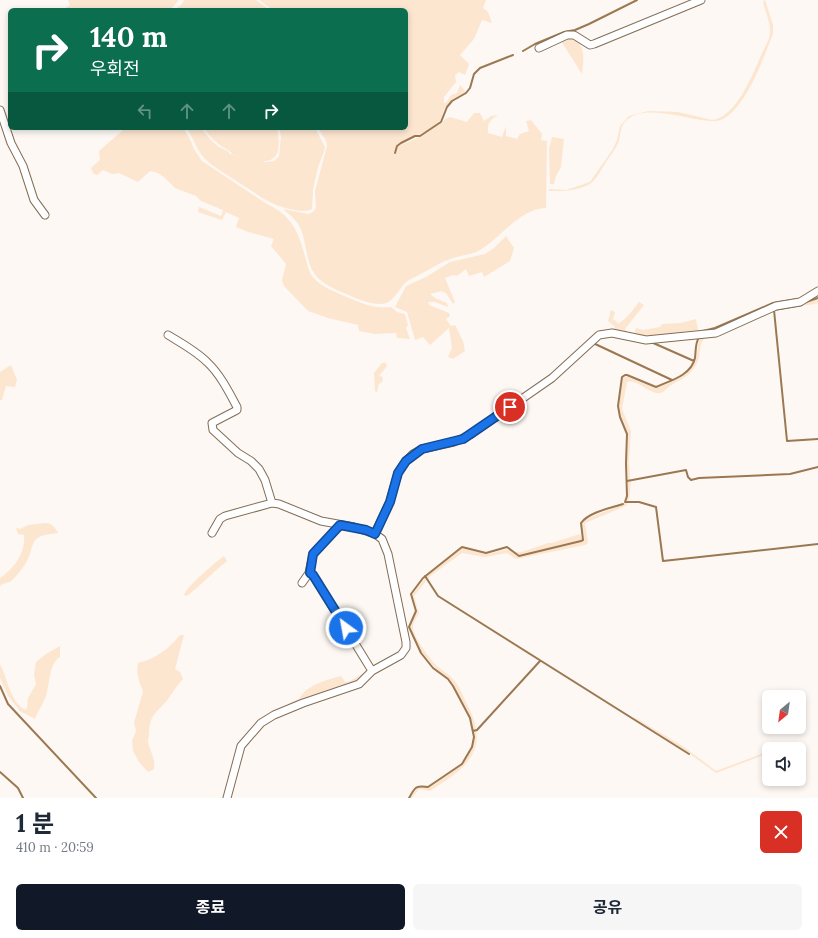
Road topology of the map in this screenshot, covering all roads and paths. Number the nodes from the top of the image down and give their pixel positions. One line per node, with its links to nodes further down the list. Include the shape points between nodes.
1 (701, 0): 2 (street, via 594,44 590,45 574,35 567,35)
2 (539, 48)
3 (0, 110): 4 (street, via 34,200)
4 (45, 215)
5 (818, 291): 10 (street, via 800,302 776,306 716,333 646,340 612,333 599,335 552,378 470,435 413,454 398,473 390,502)
6 (168, 336): 7 (street, via 208,363 226,387 237,410 212,423 213,430 259,469)
7 (272, 503): 8 (street, via 321,521); 9 (street, via 225,516)
8 (340, 525): 10 (street); 11 (street, via 313,554)
9 (212, 533)
10 (375, 534): 13 (street, via 386,545 406,648 401,655)
11 (310, 573): 12 (street); 13 (street)
12 (302, 583)
13 (372, 671): 14 (street, via 359,684 303,703 261,723 241,746)
14 (227, 798)

